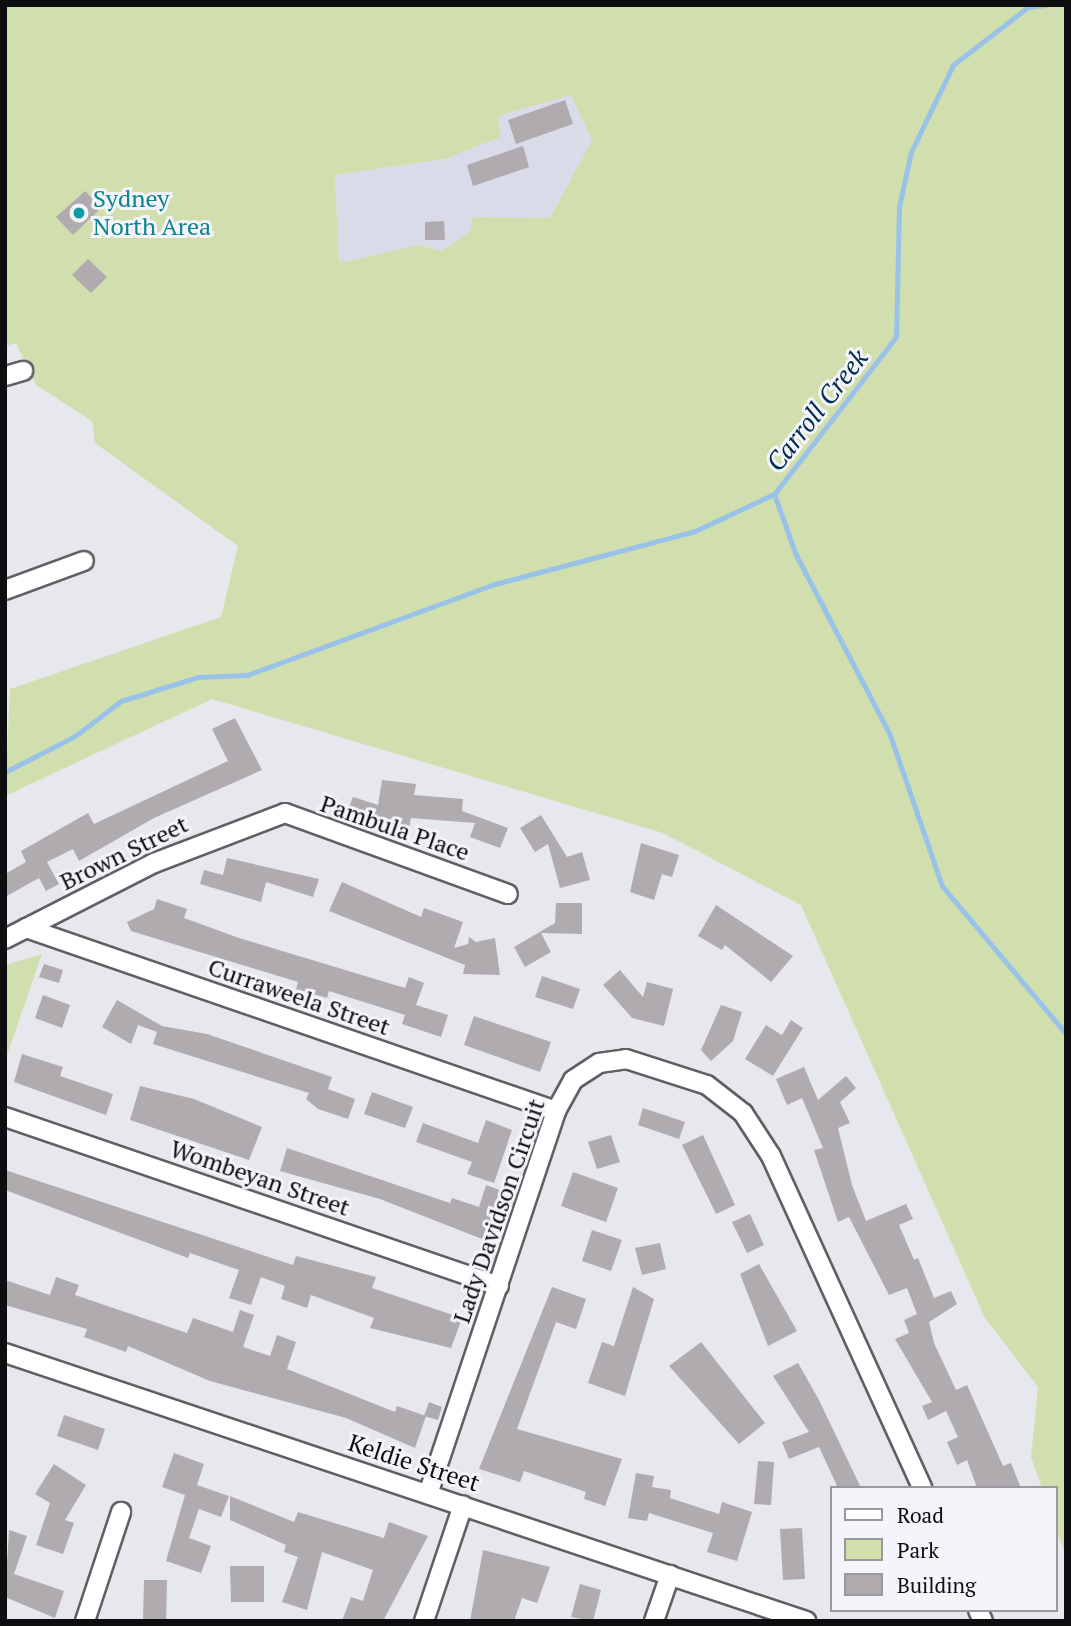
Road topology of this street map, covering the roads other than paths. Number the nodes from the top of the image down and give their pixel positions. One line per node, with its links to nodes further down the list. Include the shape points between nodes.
1 (84, 561): 2 (street)
2 (5, 590)
3 (265, 816): 4 (street, Pambula Place, via 285,813); 5 (street, Brown Street)
4 (508, 894)
5 (26, 929): 6 (street, Brown Street); 7 (street, Curraweela Street)
6 (5, 939)
7 (556, 1111): 9 (street, Lady Davidson Circuit); 11 (street, Lady Davidson Circuit, via 573,1080 599,1063 626,1059 707,1086 743,1113 771,1156)
8 (5, 1117): 9 (street, Wombeyan Street)
9 (499, 1286): 12 (street, Lady Davidson Circuit)
10 (5, 1353): 12 (street, Keldie Street)
11 (921, 1486)
12 (428, 1494): 13 (street, Keldie Street)
13 (463, 1506): 15 (street, Keldie Street); 17 (street)
14 (121, 1512): 16 (street)
15 (670, 1575): 18 (street); 19 (street, Keldie Street)
16 (85, 1621)
17 (424, 1621)
18 (654, 1621)
19 (806, 1621)

